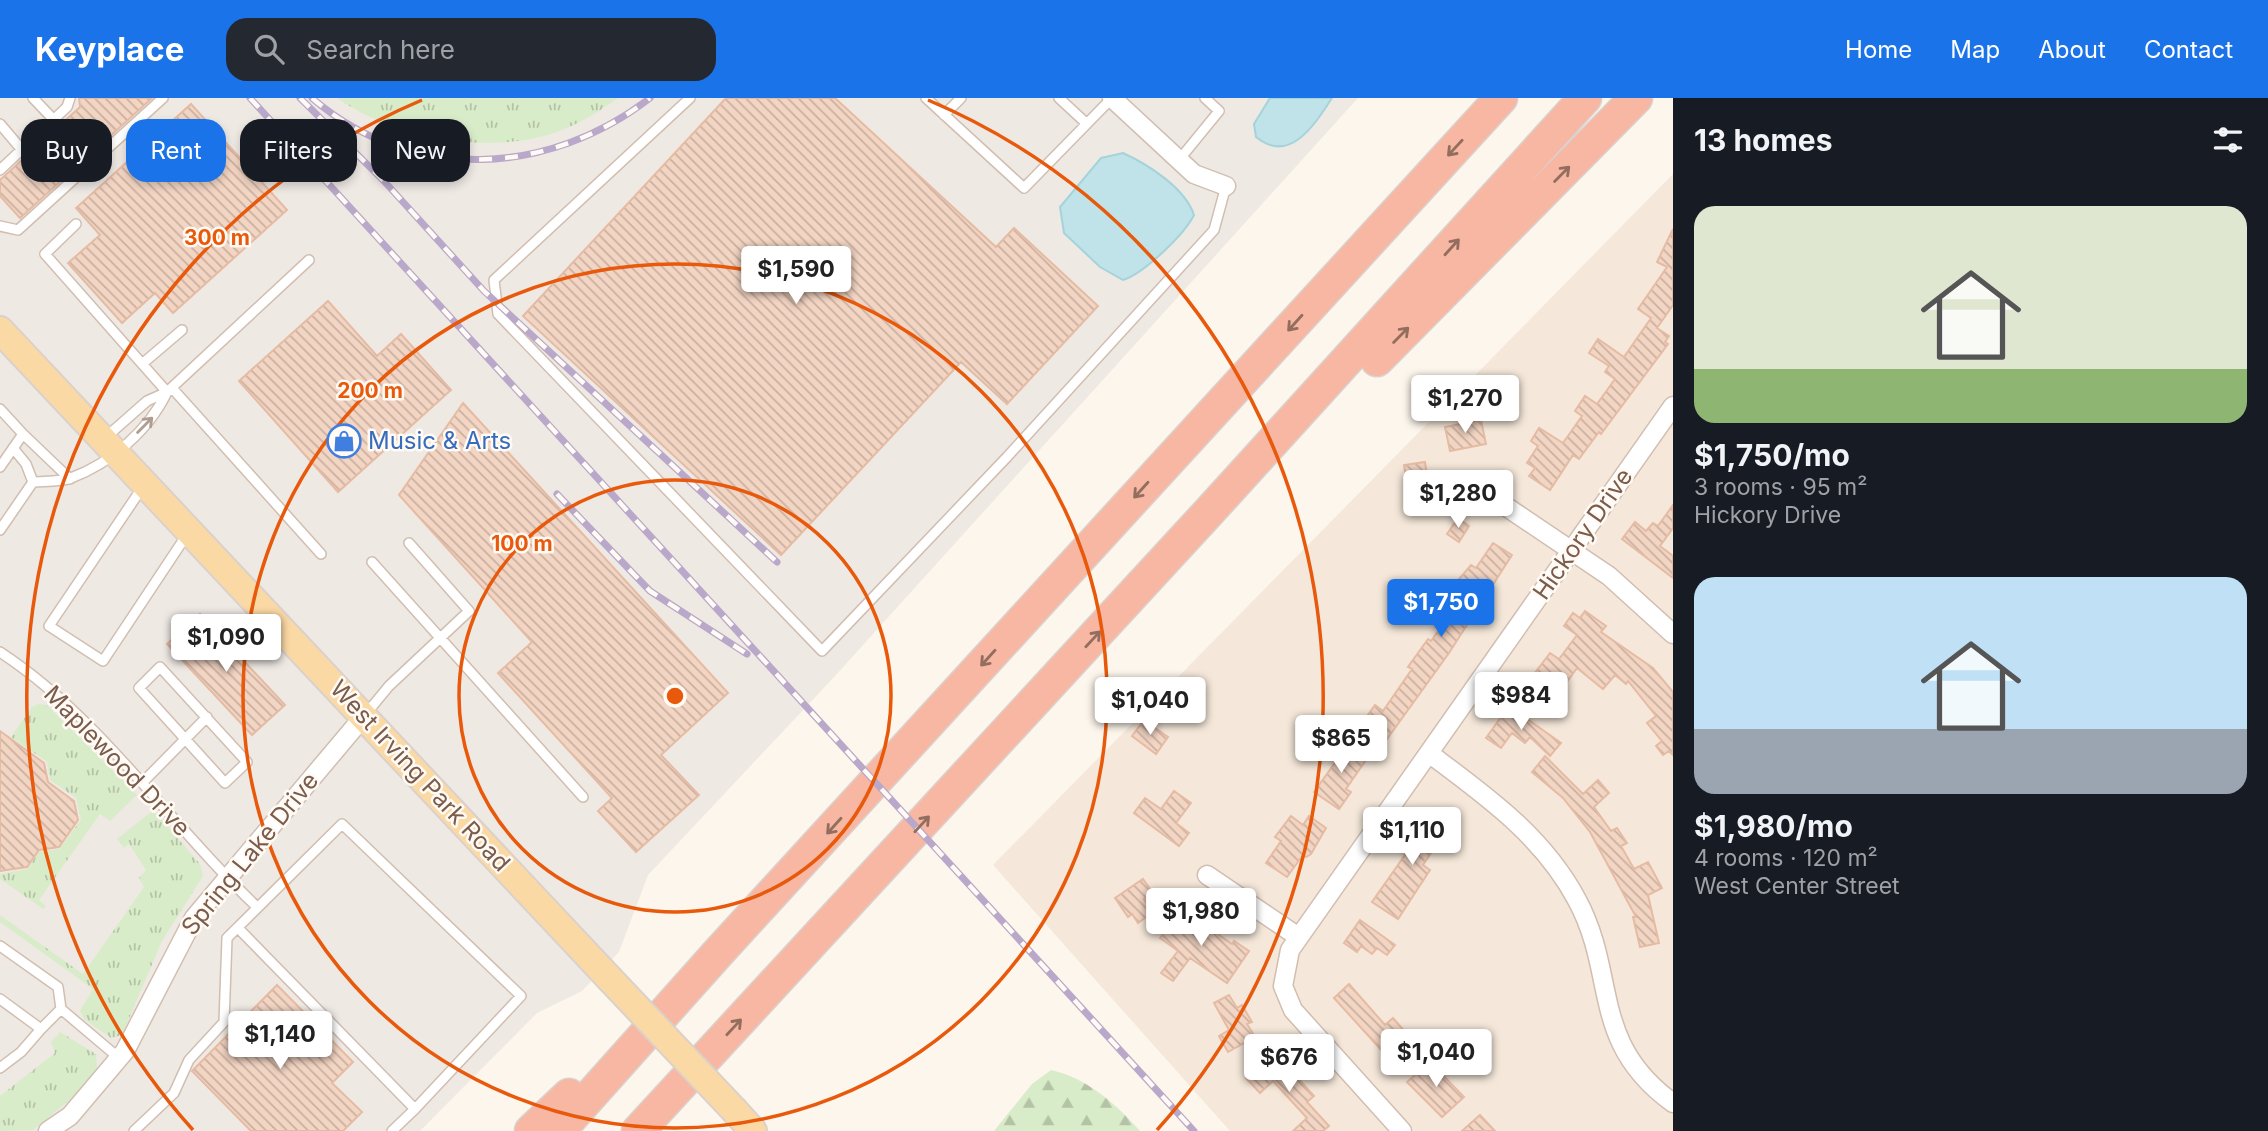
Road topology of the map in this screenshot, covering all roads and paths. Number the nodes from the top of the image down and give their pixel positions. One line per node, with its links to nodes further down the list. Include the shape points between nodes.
1 (33, 98): 14 (lane)
2 (70, 98): 15 (lane, via 68,107)
3 (163, 98): 24 (lane, via 18,230)
4 (690, 98): 22 (lane, via 494,280 498,314 822,651 1214,230)
5 (926, 98): 13 (lane)
6 (961, 98): 13 (lane)
7 (1059, 98): 17 (lane)
8 (1112, 98): 17 (lane); 20 (street)
9 (1205, 98): 20 (lane, via 1219,111)
10 (1501, 98): 62 (highway, one-way to 62)
11 (1585, 98): 40 (highway, one-way to 11)
12 (1636, 98): 40 (highway, one-way to 12, via 1354,383)
13 (944, 115): 17 (lane, via 1024,188)
14 (53, 119)
15 (55, 119)
16 (0, 124): 18 (lane)
17 (1087, 124)
18 (21, 149)
19 (21, 151): 21 (lane)
20 (1179, 160): 22 (street, via 1194,174)
21 (0, 170)
22 (1226, 186)
23 (76, 224): 28 (lane, via 45,254)
24 (0, 226)
25 (309, 260): 29 (lane)
26 (0, 330): 33 (main road, West Irving Park Road)
27 (182, 330): 28 (lane)
28 (142, 364): 29 (lane)
29 (170, 390): 33 (lane, one-way to 29, via 158,412); 33 (lane, via 147,401); 45 (lane)
30 (1673, 405): 44 (street, Hickory Drive)
31 (0, 409): 32 (lane)
32 (23, 434): 34 (lane); 36 (lane)
33 (110, 447): 36 (lane); 38 (main road, West Irving Park Road)
34 (13, 448): 35 (lane); 37 (lane)
35 (0, 467)
36 (69, 479): 37 (lane)
37 (33, 482): 41 (lane)
38 (145, 484): 42 (main road, West Irving Park Road); 42 (lane, via 49,626 103,661)
39 (1480, 489): 44 (street)
40 (1207, 514): 75 (highway, one-way to 40)
41 (0, 530)
42 (190, 531): 50 (main road, West Irving Park Road)
43 (409, 542): 48 (lane, via 469,611)
44 (1571, 551): 47 (street, via 1609,576); 53 (street, Hickory Drive)
45 (321, 554)
46 (372, 562): 48 (lane)
47 (1673, 634)
48 (442, 640): 50 (lane, via 389,686); 55 (lane)
49 (0, 652): 54 (lane, Maplewood Drive, via 58,697)
50 (364, 716): 57 (street, Spring Lake Drive); 76 (main road, West Irving Park Road, bridge)
51 (207, 717): 52 (lane); 52 (lane, via 247,762 225,783); 52 (lane, via 160,667 139,688)
52 (185, 740): 54 (lane)
53 (1430, 754): 60 (street, Hickory Drive); 68 (street, via 1509,813 1552,862 1582,911 1615,1035 1628,1058)
54 (143, 782): 57 (lane, Maplewood Drive)
55 (583, 797)
56 (1207, 875): 60 (street)
57 (226, 878): 58 (lane, Maplewood Drive); 66 (street, Spring Lake Drive, via 179,943)
58 (257, 907): 59 (lane); 69 (lane, via 342,824 521,996)
59 (238, 928): 69 (lane); 71 (lane, via 227,938 224,1021 189,1060 174,1093)
60 (1297, 936): 77 (street, Hickory Drive, via 1283,977 1293,1010)
61 (0, 946): 64 (lane, via 58,987)
62 (718, 954): 73 (highway); 74 (highway)
63 (0, 999): 65 (lane)
64 (61, 1009): 65 (lane); 66 (lane)
65 (41, 1029): 67 (lane)
66 (119, 1058): 70 (street, Spring Lake Drive, via 70,1116)
67 (0, 1068)
68 (1673, 1102)
69 (415, 1109): 72 (lane)
70 (48, 1131)
71 (134, 1131)
72 (392, 1131)
73 (531, 1131)
74 (559, 1131)
75 (638, 1131)
76 (753, 1131)
77 (1402, 1131)

